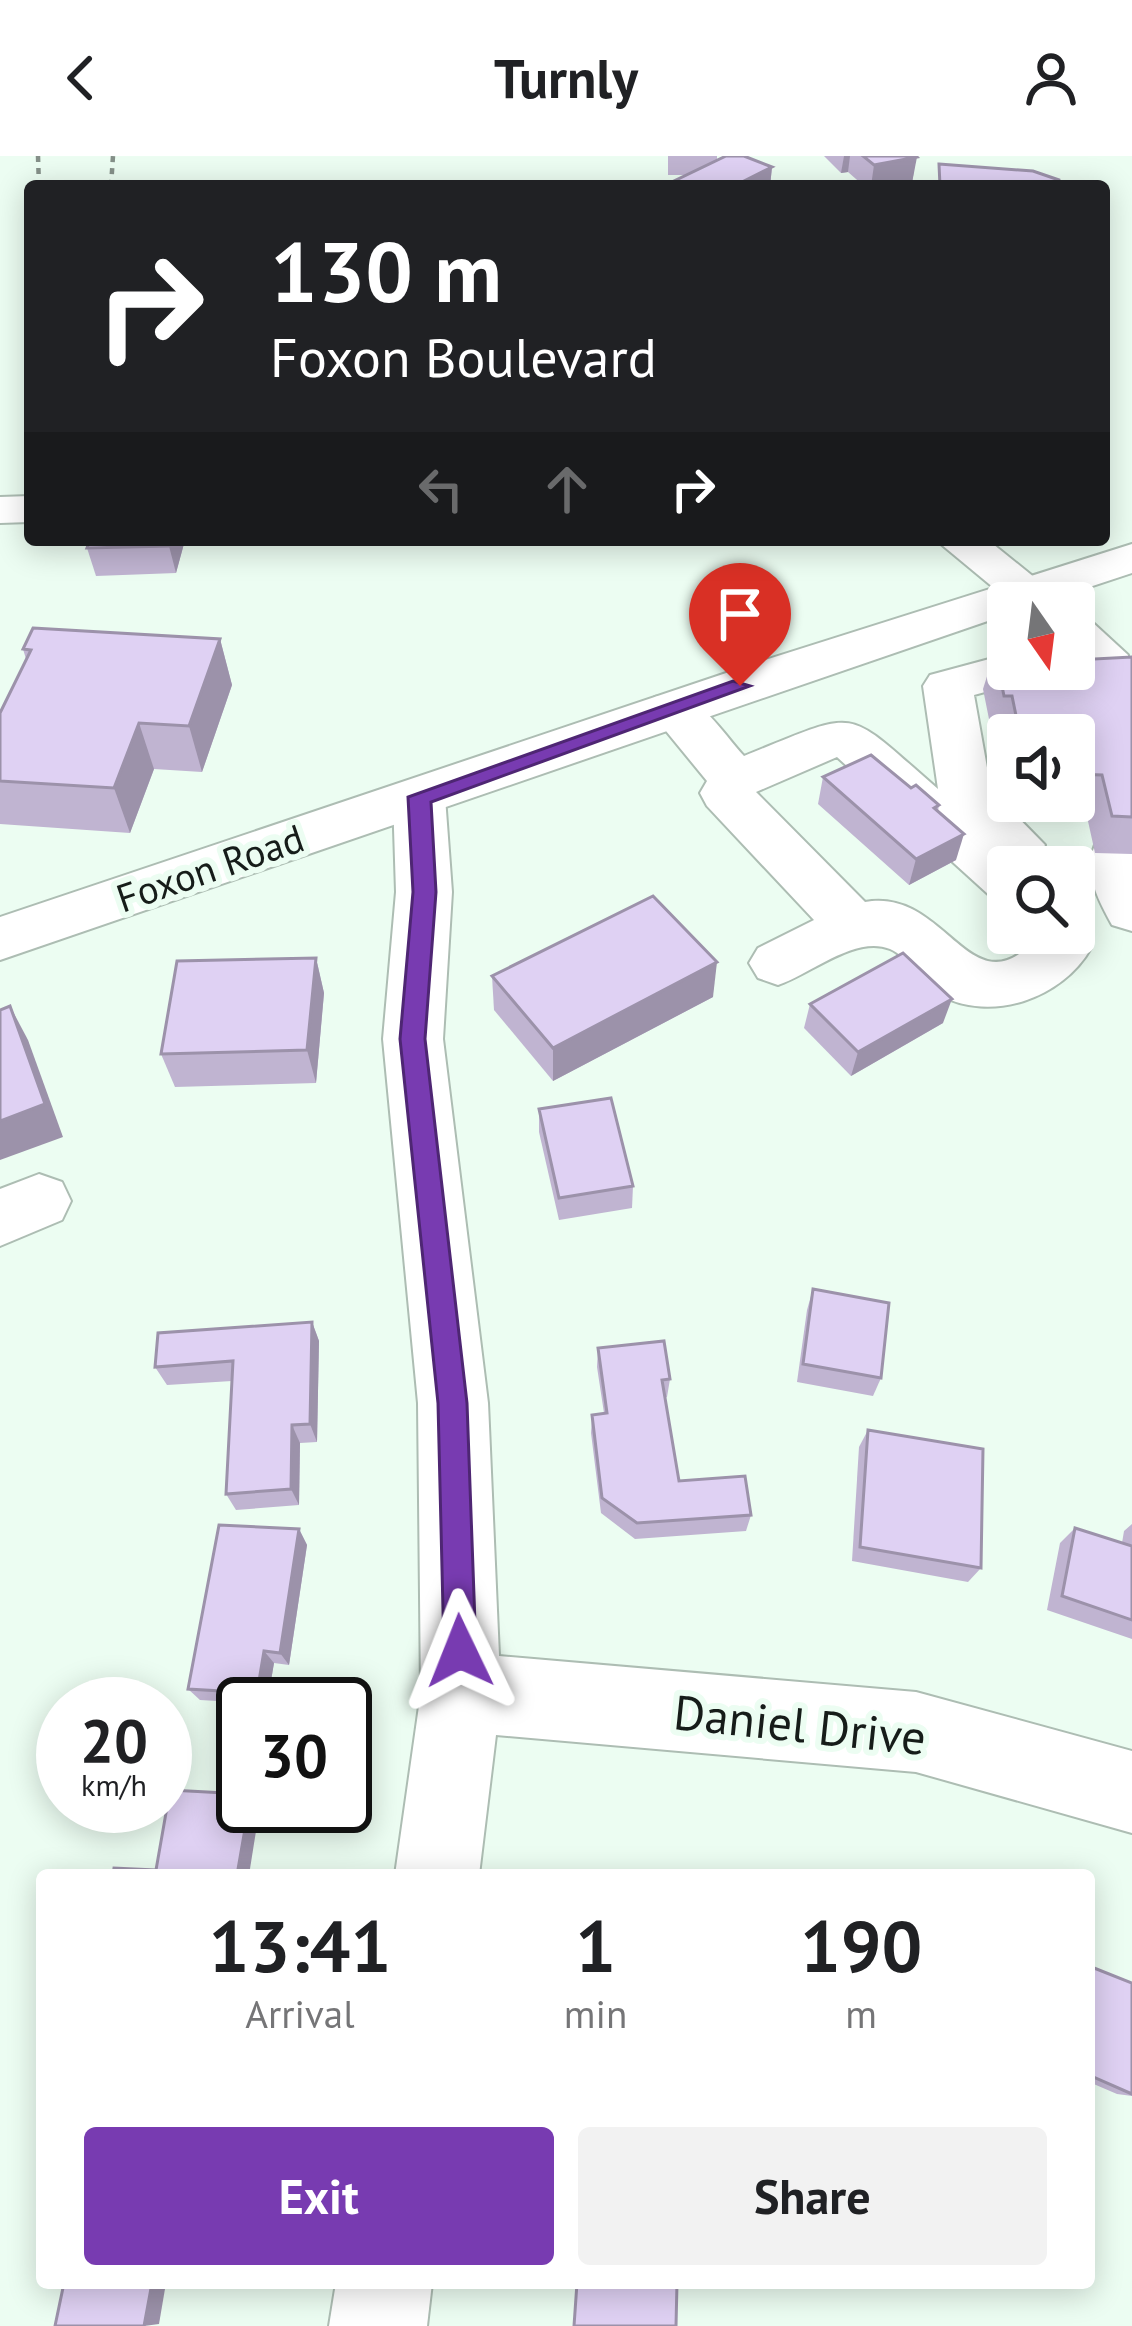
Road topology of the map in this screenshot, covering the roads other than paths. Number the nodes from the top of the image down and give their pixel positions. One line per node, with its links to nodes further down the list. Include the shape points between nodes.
1 (967, 546): 3 (street)
2 (1132, 558): 4 (street, Foxon Road)
3 (1016, 582)
4 (1071, 582)
5 (987, 608): 6 (street, Foxon Road)
6 (919, 626): 7 (street); 9 (street, Foxon Road)
7 (987, 669)
8 (987, 675): 12 (street, via 948,686 966,796)
9 (673, 709): 10 (street); 11 (street, Foxon Road)
10 (735, 780): 14 (street, via 842,735); 16 (street, via 726,793)
11 (419, 797): 17 (street, Foxon Road); 21 (street, via 424,892 413,1039 453,1403)
12 (1020, 846)
13 (1117, 854): 15 (street, via 1123,893)
14 (987, 862)
15 (1095, 912)
16 (853, 925): 18 (street, via 939,910); 19 (street, via 907,931 958,978 1000,985 1038,973); 20 (street)
17 (0, 939)
18 (983, 946)
19 (1056, 954)
20 (778, 963)
21 (461, 1692): 22 (street, Daniel Drive, via 916,1732); 23 (street)
22 (1132, 1792)
23 (438, 1869)
24 (382, 2289): 25 (street)
25 (378, 2326)

